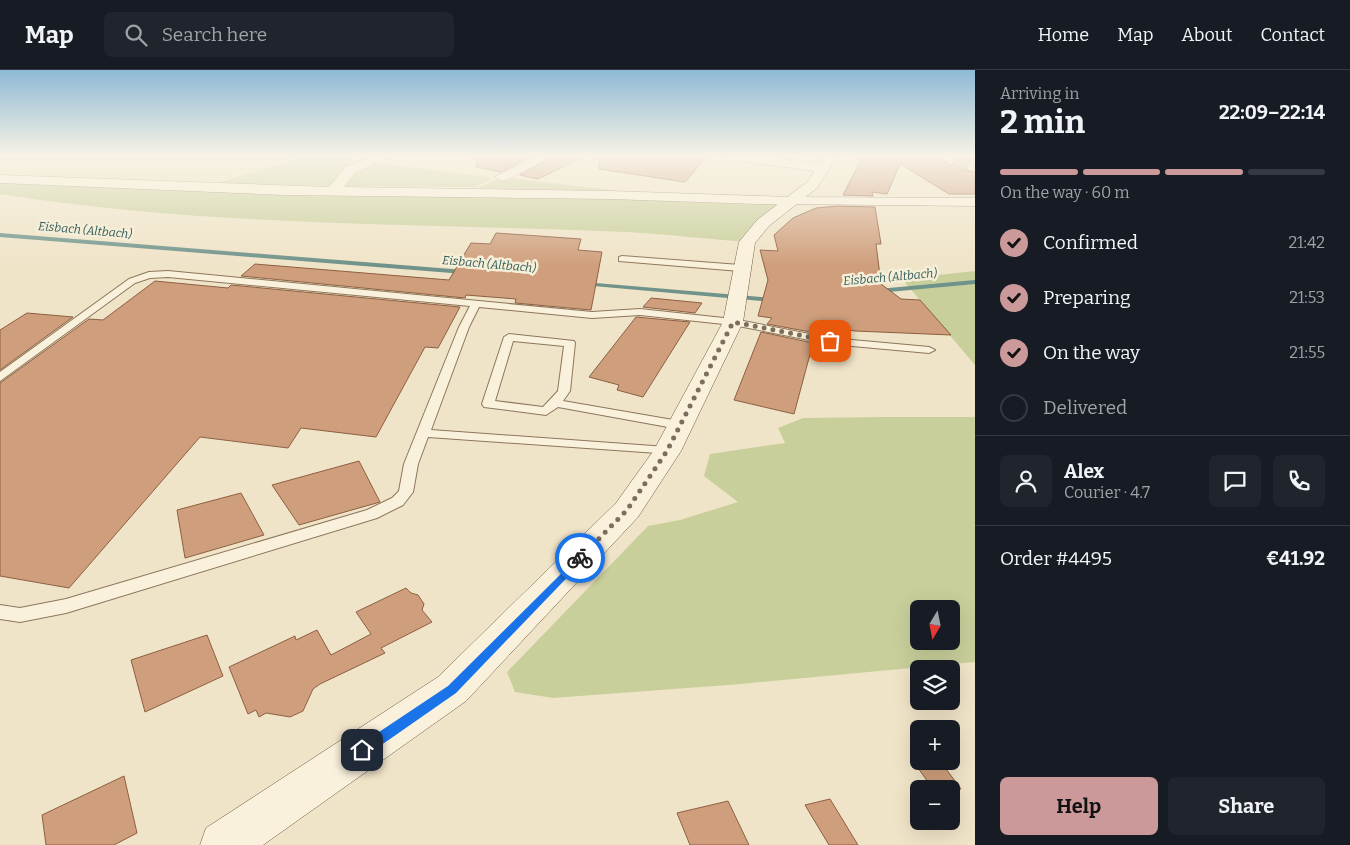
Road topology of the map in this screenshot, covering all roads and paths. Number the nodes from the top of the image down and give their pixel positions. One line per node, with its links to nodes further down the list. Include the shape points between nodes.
1 (348, 192): 3 (street)
2 (802, 192): 3 (street)
3 (790, 201): 4 (street); 6 (street, via 754,232 747,242)
4 (975, 202)
5 (622, 260): 6 (lane)
6 (740, 268): 8 (street)
7 (476, 304): 8 (lane, via 592,315); 10 (lane, via 186,275 149,275 132,281); 12 (lane)
8 (735, 307): 9 (lane, via 830,341); 13 (street)
9 (929, 350)
10 (0, 377)
11 (555, 403): 11 (lane, via 564,391 570,343 509,337 488,404 546,411); 13 (lane)
12 (423, 433): 13 (lane); 14 (lane, via 411,464 410,487 396,503 372,514 66,606 20,615)
13 (673, 438): 15 (street, via 627,510 452,689)
14 (0, 612)
15 (223, 845)

